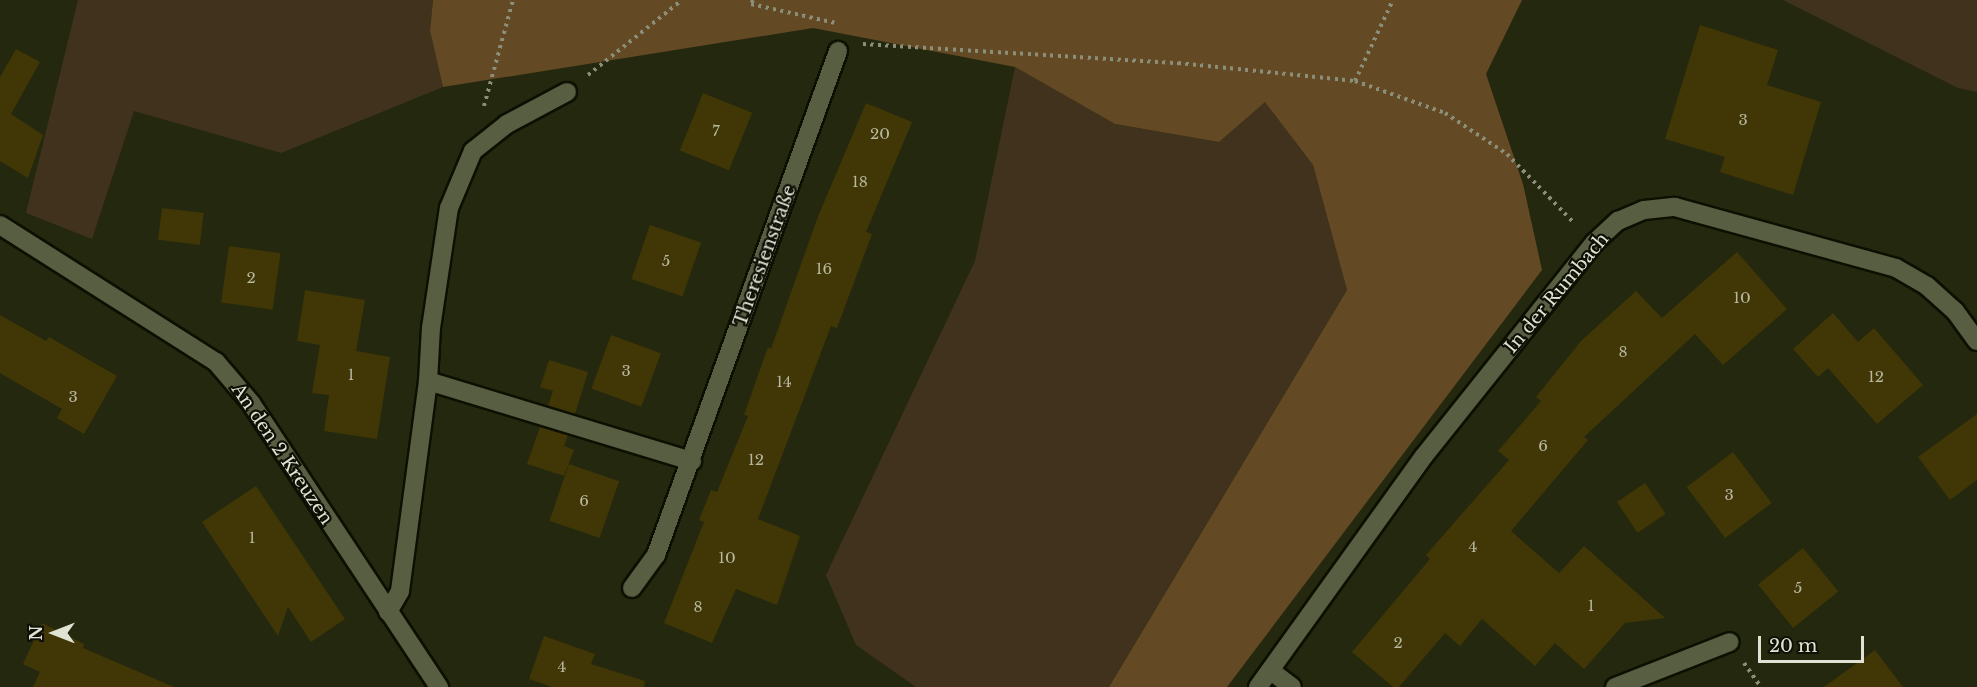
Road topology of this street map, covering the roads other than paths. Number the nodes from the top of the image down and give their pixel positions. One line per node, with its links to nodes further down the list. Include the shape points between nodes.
1 (838, 51): 6 (street, Theresienstraße)
2 (567, 92): 5 (street, via 507,124 473,151 449,208 431,328)
3 (0, 225): 8 (street, An den 2 Kreuzen, via 216,362 251,403)
4 (1977, 341): 10 (street, In der Rumbach, via 1955,311 1927,286 1896,268 1723,217 1675,207 1644,210 1618,221 1594,243 1424,456)
5 (428, 381): 6 (street); 8 (street, via 400,591)
6 (692, 461): 7 (street, Theresienstraße, via 656,555)
7 (632, 588)
8 (388, 612): 11 (street)
9 (1730, 642): 14 (street)
10 (1271, 671): 12 (street, In der Rumbach); 13 (street)
11 (439, 687)
12 (1258, 687)
13 (1292, 687)
14 (1615, 687)

